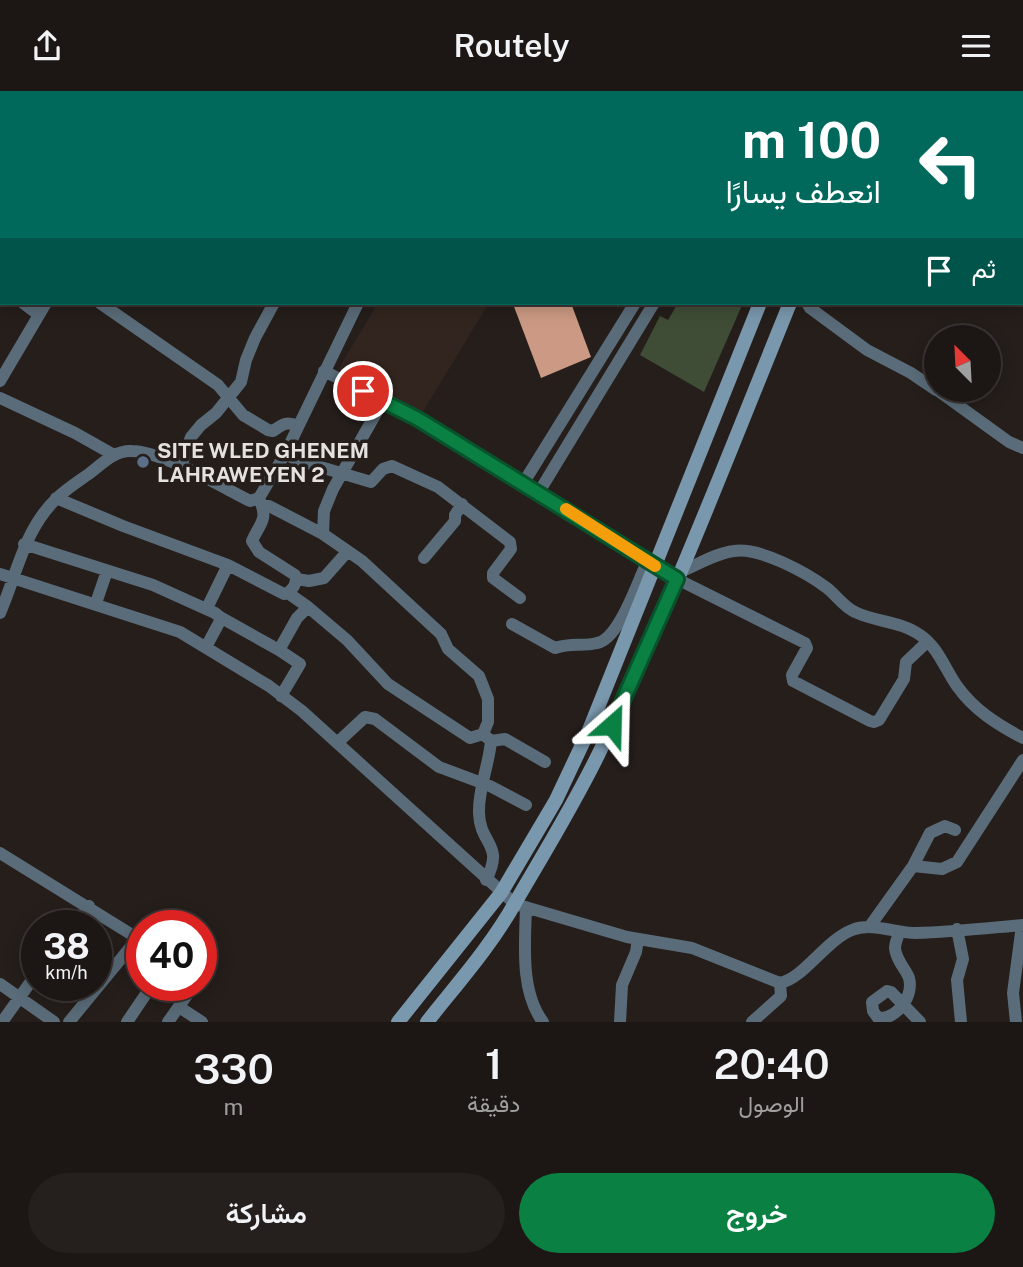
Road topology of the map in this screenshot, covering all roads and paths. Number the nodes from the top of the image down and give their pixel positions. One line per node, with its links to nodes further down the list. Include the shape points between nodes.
1 (26, 305): 11 (street)
2 (45, 305): 11 (street)
3 (103, 305): 16 (street)
4 (273, 305): 16 (street)
5 (357, 305): 12 (street)
6 (634, 305): 25 (street)
7 (653, 305): 26 (street)
8 (759, 305): 34 (street)
9 (789, 305): 38 (street)
10 (808, 305): 14 (street, via 867,350)
11 (39, 315): 13 (street)
12 (324, 370): 17 (street); 19 (street)
13 (0, 381)
14 (924, 382)
15 (0, 398): 22 (street)
16 (230, 398): 19 (street, via 243,415 268,430 283,423); 23 (street, via 191,437)
17 (383, 401): 24 (street); 25 (street)
18 (955, 403): 20 (street)
19 (298, 426): 21 (street)
20 (1023, 448)
21 (285, 454): 24 (street); 28 (street)
22 (114, 455): 23 (street, via 135,451); 27 (street)
23 (181, 466): 28 (street, via 250,501)
24 (343, 474): 29 (street, via 370,482 392,466); 30 (street, via 324,510)
25 (524, 482): 26 (street)
26 (539, 492): 34 (street)
27 (56, 498): 31 (street); 35 (street)
28 (261, 502): 30 (street); 39 (street, via 264,519 253,545)
29 (462, 504): 33 (street, via 455,521); 42 (street, via 510,542 511,549 493,573)
30 (323, 534): 32 (street)
31 (24, 544): 36 (street); 40 (street)
32 (347, 552): 39 (street, via 324,578); 53 (street, via 441,634 448,649 479,675 488,699)
33 (424, 558)
34 (651, 564): 38 (street); 48 (street, via 615,631 604,641 555,648); 64 (street, via 571,768)
35 (228, 565): 41 (street, via 280,594); 45 (street)
36 (107, 571): 43 (street); 45 (street)
37 (0, 574): 40 (street)
38 (678, 575): 49 (street, via 732,551 758,553 827,588 852,612 905,627); 49 (street, via 805,643 793,681 870,721 879,720 904,679 906,663); 65 (street, via 600,752 551,837)
39 (297, 579): 41 (street)
40 (15, 580): 43 (street); 46 (street)
41 (288, 593): 44 (street)
42 (520, 598)
43 (96, 603): 50 (street, via 180,632)
44 (308, 607): 51 (street); 53 (street, via 388,684 470,738)
45 (206, 608): 47 (street)
46 (0, 613)
47 (220, 617): 50 (street); 51 (street)
48 (512, 624)
49 (927, 642): 54 (street, via 970,702)
50 (206, 647): 52 (street)
51 (279, 650): 52 (street, via 300,664)
52 (281, 696): 55 (street)
53 (487, 738): 57 (street, via 505,740); 58 (street)
54 (1023, 738)
55 (337, 743): 58 (street, via 365,717 375,719 439,767); 63 (street)
56 (1023, 760): 62 (street, via 957,862 942,869)
57 (545, 762)
58 (483, 785): 59 (street); 63 (street, via 480,825 494,852)
59 (526, 805)
60 (955, 830): 62 (street, via 945,826 930,833)
61 (0, 853): 66 (street)
62 (913, 866): 69 (street)
63 (486, 880): 64 (street)
64 (501, 893): 65 (street); 90 (street)
65 (520, 906): 73 (street); 91 (street); 92 (street, via 530,997)
66 (89, 907): 67 (street); 71 (street)
67 (87, 910)
68 (1022, 925): 70 (street); 97 (street, via 1013,993)
69 (870, 926): 72 (street); 75 (street, via 842,934 789,981)
70 (957, 929): 72 (street); 96 (street, via 963,959 957,980)
71 (126, 930)
72 (900, 932): 81 (street, via 895,947 909,978)
73 (638, 939): 75 (street, via 692,948); 93 (street, via 622,985)
74 (126, 955): 86 (street)
75 (780, 983): 94 (street, via 781,996)
76 (0, 984): 78 (street)
77 (21, 993): 78 (street)
78 (19, 996): 83 (street); 85 (street)
79 (141, 1001): 87 (street)
80 (183, 1001): 82 (street)
81 (904, 1005): 84 (street); 84 (street, via 891,992 883,992 872,1002); 95 (street)
82 (179, 1007): 88 (street); 89 (street)
83 (48, 1020)
84 (880, 1020)
85 (2, 1022)
86 (69, 1022)
87 (127, 1022)
88 (168, 1022)
89 (202, 1022)
90 (398, 1022)
91 (427, 1022)
92 (543, 1022)
93 (620, 1022)
94 (752, 1022)
95 (920, 1022)
96 (961, 1022)
97 (1016, 1022)

